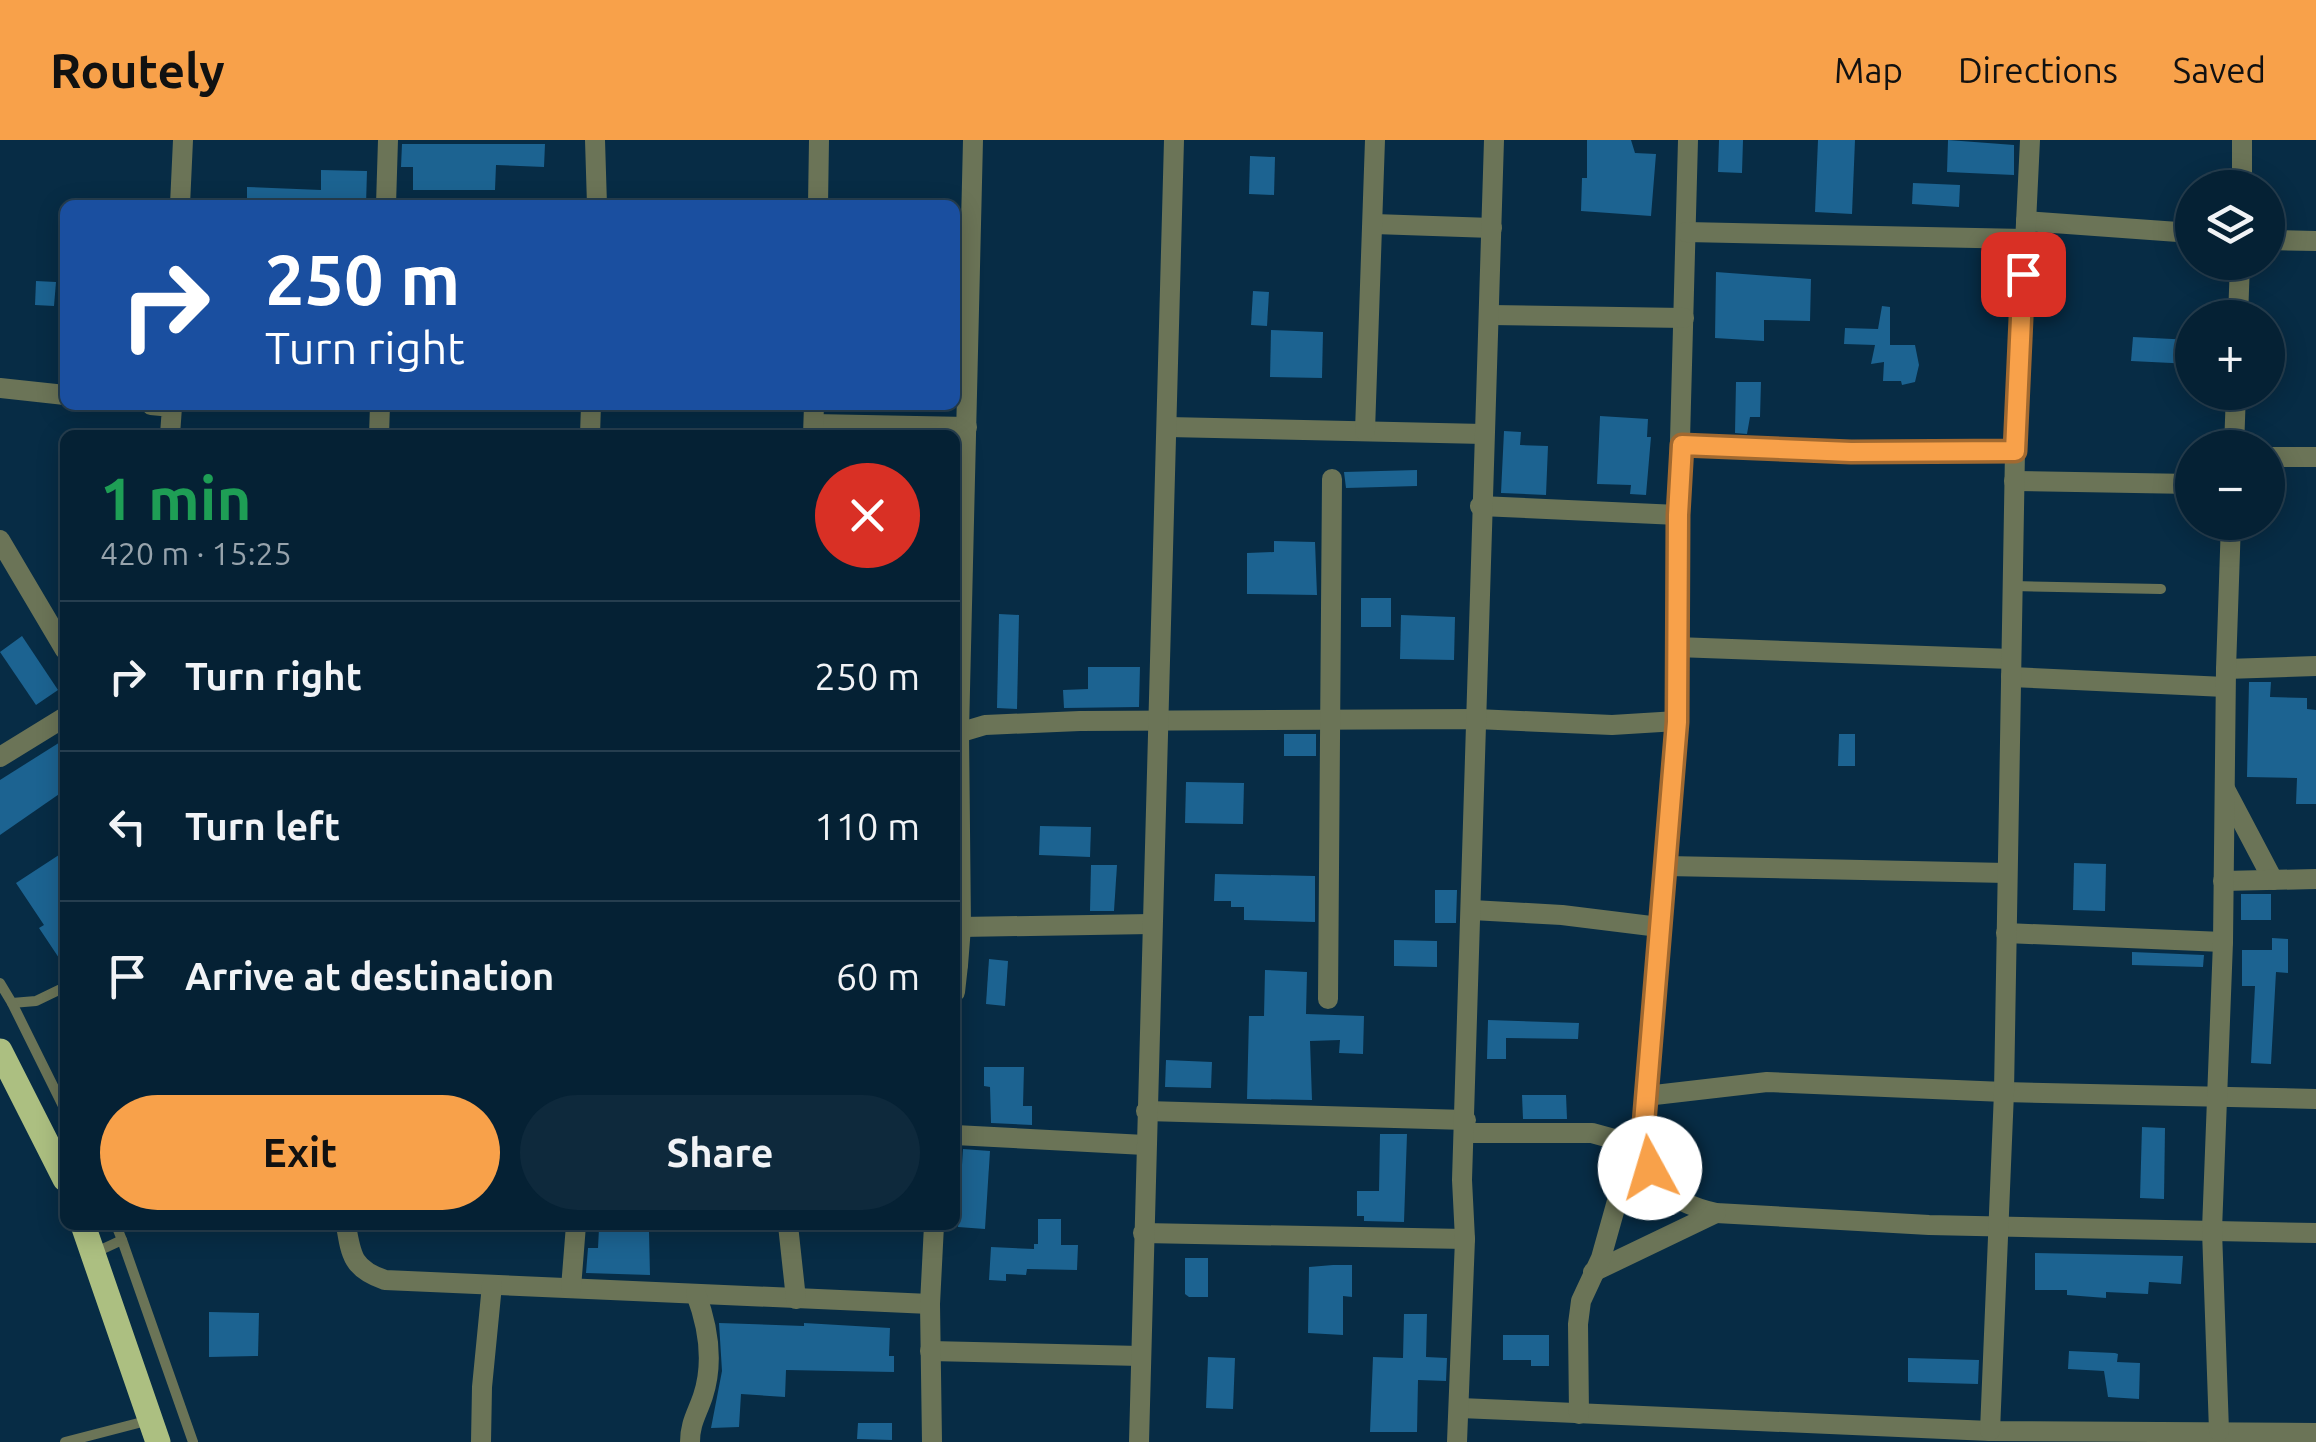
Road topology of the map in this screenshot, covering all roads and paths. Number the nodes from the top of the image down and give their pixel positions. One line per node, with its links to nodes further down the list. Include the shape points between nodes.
1 (183, 140): 13 (street)
2 (388, 140): 14 (street)
3 (595, 140): 15 (street)
4 (820, 140): 16 (street)
5 (973, 140): 29 (street)
6 (1174, 140): 30 (street)
7 (1375, 140): 17 (street)
8 (1494, 140): 18 (street)
9 (1688, 140): 20 (street)
10 (2030, 140): 19 (street)
11 (2242, 140): 12 (street)
12 (2242, 170)
13 (180, 200)
14 (386, 200)
15 (597, 200)
16 (818, 200)
17 (1374, 224): 18 (street); 31 (street)
18 (1492, 228): 24 (street)
19 (2025, 230): 20 (street); 21 (street); 34 (street)
20 (1686, 232): 25 (street)
21 (2175, 233)
22 (2285, 240): 23 (street)
23 (2316, 241)
24 (1490, 315): 25 (street); 32 (street)
25 (1684, 318): 33 (street)
26 (0, 388): 27 (street)
27 (60, 394)
28 (814, 421): 29 (street)
29 (968, 427): 48 (street)
30 (1168, 427): 31 (street); 55 (street)
31 (1365, 431): 32 (street)
32 (1484, 434): 40 (street)
33 (1682, 445): 34 (street); 41 (street)
34 (2015, 451): 38 (street)
35 (2285, 457): 36 (street)
36 (2316, 457)
37 (1332, 479): 52 (street)
38 (2014, 480): 39 (street); 44 (street)
39 (2175, 484)
40 (1480, 506): 41 (street); 53 (street)
41 (1678, 515): 47 (street)
42 (0, 540): 46 (street)
43 (2230, 540): 51 (street)
44 (2012, 586): 45 (lane); 50 (street)
45 (2160, 589)
46 (60, 642)
47 (1676, 646): 50 (street); 56 (street)
48 (960, 650)
49 (2316, 666): 51 (street)
50 (2011, 668): 51 (street); 62 (street)
51 (2225, 678): 59 (street)
52 (1328, 718): 53 (street); 55 (street); 75 (street)
53 (1476, 719): 56 (street); 66 (street)
54 (60, 720): 58 (street)
55 (1157, 721): 57 (street); 67 (street)
56 (1677, 722): 61 (street)
57 (960, 732)
58 (0, 757)
59 (2224, 786): 64 (street); 65 (street)
60 (960, 849): 68 (street)
61 (1666, 866): 62 (street); 69 (street)
62 (2007, 873): 70 (street)
63 (2316, 879): 64 (street)
64 (2273, 880): 65 (street)
65 (2223, 881): 72 (street)
66 (1472, 910): 69 (street); 84 (street)
67 (1152, 924): 68 (street); 83 (street)
68 (962, 927): 71 (street)
69 (1659, 927): 80 (street)
70 (2006, 933): 72 (street); 78 (street)
71 (960, 942)
72 (2223, 942): 79 (street)
73 (0, 983): 76 (lane)
74 (60, 990): 76 (lane)
75 (1328, 999)
76 (12, 1002): 82 (lane)
77 (0, 1051): 89 (main road)
78 (2004, 1092): 79 (street); 80 (street, via 1768,1082); 91 (street)
79 (2218, 1095): 81 (street); 98 (street)
80 (1646, 1096): 87 (street)
81 (2316, 1099)
82 (60, 1100)
83 (1146, 1110): 84 (street); 86 (street)
84 (1466, 1126): 87 (street, via 1592,1134); 102 (street)
85 (960, 1136): 86 (street)
86 (1145, 1145): 99 (street)
87 (1644, 1147): 88 (street)
88 (1650, 1168): 90 (street, via 1675,1198); 104 (street, via 1617,1201)
89 (60, 1169)
90 (1716, 1214): 91 (street); 104 (street)
91 (1998, 1226): 98 (street); 116 (street)
92 (84, 1230): 103 (main road)
93 (118, 1230): 101 (lane)
94 (347, 1230): 105 (street, via 354,1258 367,1274)
95 (576, 1230): 106 (street)
96 (789, 1230): 108 (street)
97 (934, 1230): 109 (street)
98 (2212, 1230): 100 (street); 114 (street)
99 (1143, 1232): 102 (street); 111 (street)
100 (2316, 1233)
101 (122, 1240): 103 (lane); 119 (lane)
102 (1465, 1240): 112 (street)
103 (93, 1254): 115 (main road)
104 (1593, 1272): 113 (street, via 1578,1324)
105 (492, 1285): 106 (street); 120 (street)
106 (572, 1288): 107 (street)
107 (696, 1294): 108 (street); 121 (street, via 708,1343 704,1394)
108 (796, 1298): 109 (street)
109 (930, 1304): 110 (street)
110 (930, 1352): 111 (street); 122 (street)
111 (1140, 1356): 123 (street)
112 (1460, 1408): 113 (street); 124 (street)
113 (1579, 1414): 116 (street)
114 (2219, 1430): 116 (street); 117 (street)
115 (155, 1431): 118 (lane)
116 (1990, 1432)
117 (2316, 1433)
118 (65, 1442)
119 (193, 1442)
120 (481, 1442)
121 (690, 1442)
122 (932, 1442)
123 (1141, 1442)
124 (1457, 1442)

